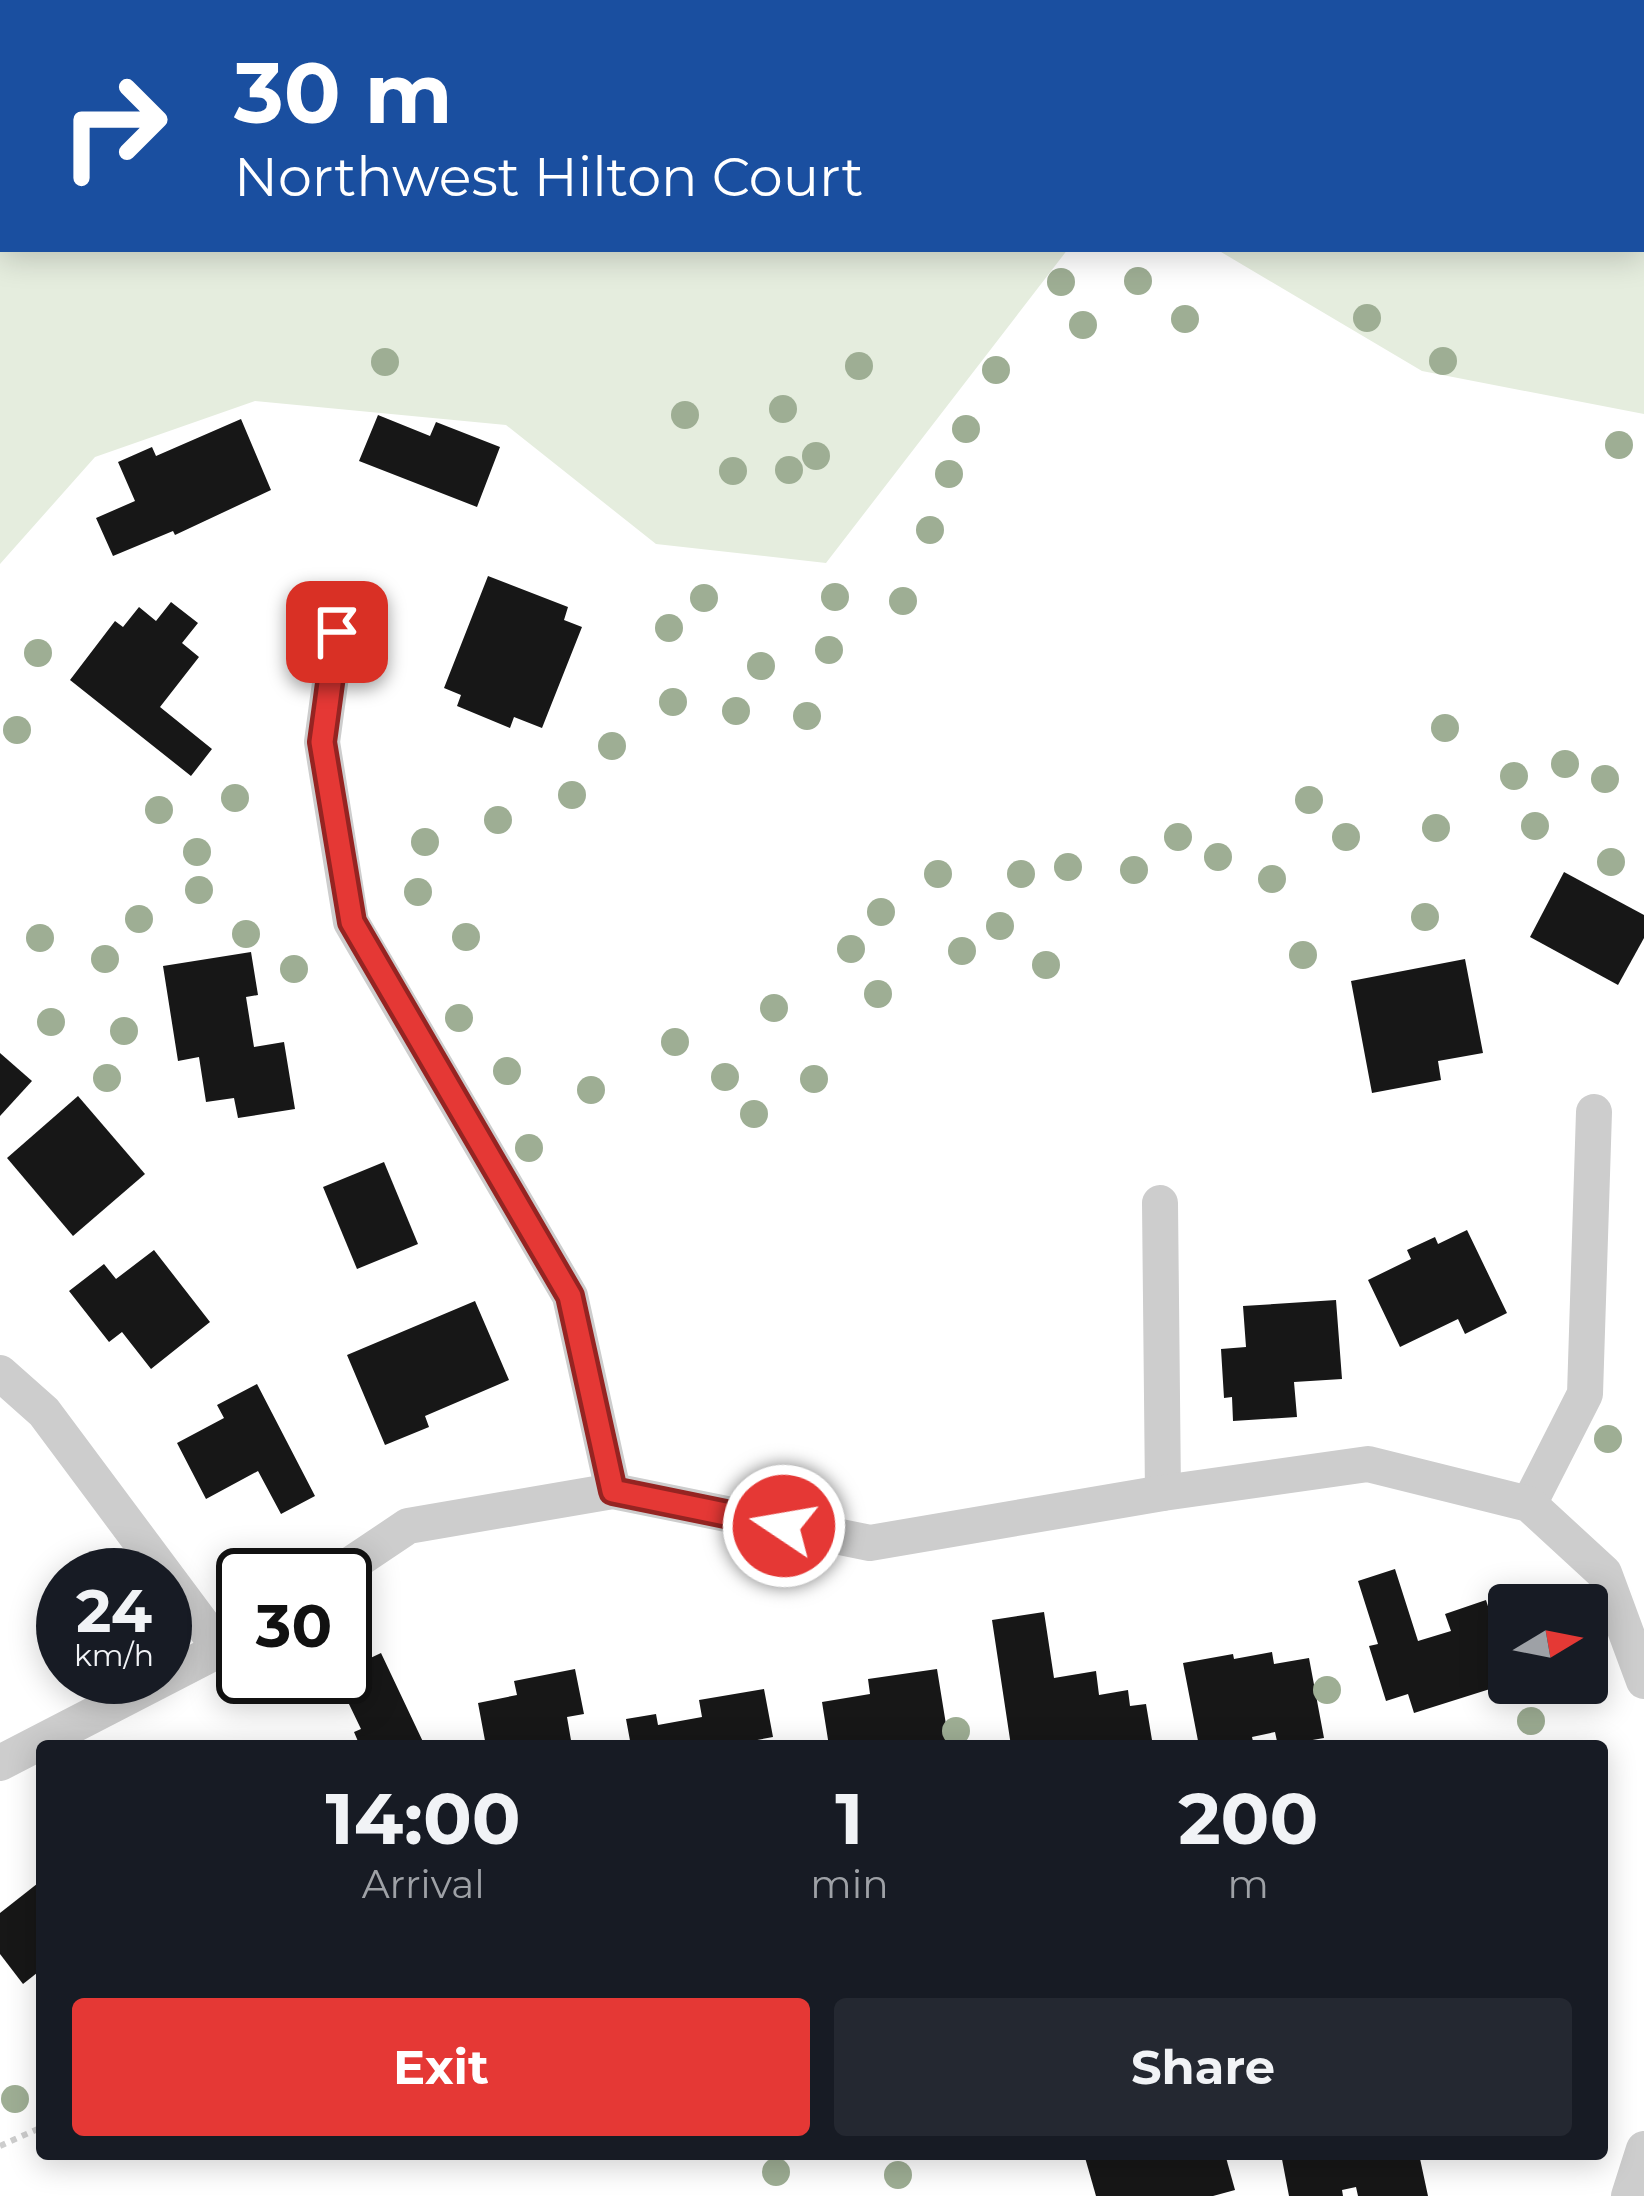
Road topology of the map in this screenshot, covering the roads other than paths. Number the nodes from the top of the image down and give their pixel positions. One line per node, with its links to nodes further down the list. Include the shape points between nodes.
1 (337, 632): 5 (street, via 322,742 352,922 570,1296)
2 (1594, 1112): 7 (street, via 1585,1394)
3 (1160, 1203): 6 (street)
4 (0, 1373): 9 (street, via 44,1412)
5 (613, 1491): 6 (street, via 870,1543); 8 (street, via 408,1526)
6 (1163, 1492): 7 (street, via 1368,1464)
7 (1528, 1504): 11 (street, via 1604,1573)
8 (372, 1550)
9 (216, 1623)
10 (216, 1653): 12 (street)
11 (1644, 1681)
12 (45, 1740)
13 (36, 1745): 14 (street)
14 (0, 1763)
15 (1644, 2149): 16 (street)
16 (1629, 2196)

